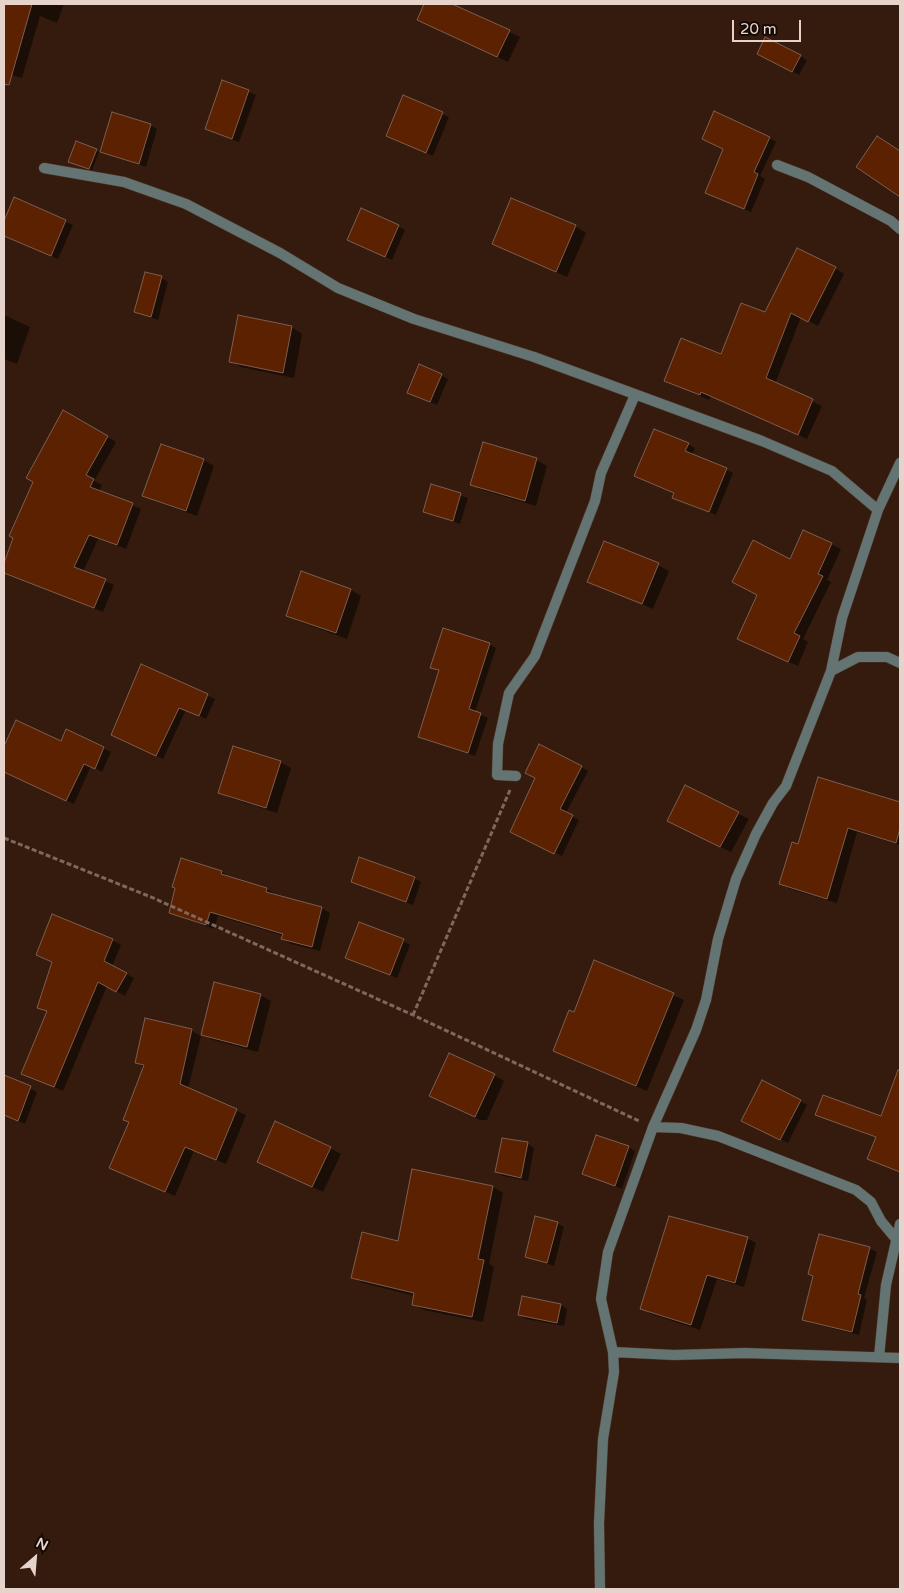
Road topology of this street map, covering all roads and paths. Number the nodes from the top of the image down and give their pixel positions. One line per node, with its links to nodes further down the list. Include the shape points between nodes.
1 (777, 165): 3 (street, via 815,181 891,221)
2 (44, 168): 4 (street, via 124,182 186,204 280,252 338,288 414,319 534,357)
3 (900, 229)
4 (635, 395): 6 (street, via 762,440 832,471); 9 (street, via 601,473 595,501 535,656 509,693 498,744 498,776)
5 (900, 462): 6 (street)
6 (878, 510): 8 (street, via 842,618)
7 (900, 663): 8 (street, via 887,657 858,657)
8 (830, 671): 12 (street, via 786,786 756,834 736,879 696,1030)
9 (516, 776): 11 (path)
10 (4, 838): 11 (path, via 151,897)
11 (413, 1015): 12 (path)
12 (653, 1127): 14 (street, via 681,1128 718,1136 856,1190 871,1202 881,1222); 15 (street, via 608,1252 601,1299)
13 (900, 1224): 14 (street)
14 (896, 1239): 16 (street, via 886,1285)
15 (613, 1352): 16 (street); 18 (street, via 614,1372 603,1439)
16 (879, 1357): 17 (street)
17 (900, 1358)
18 (600, 1589)

